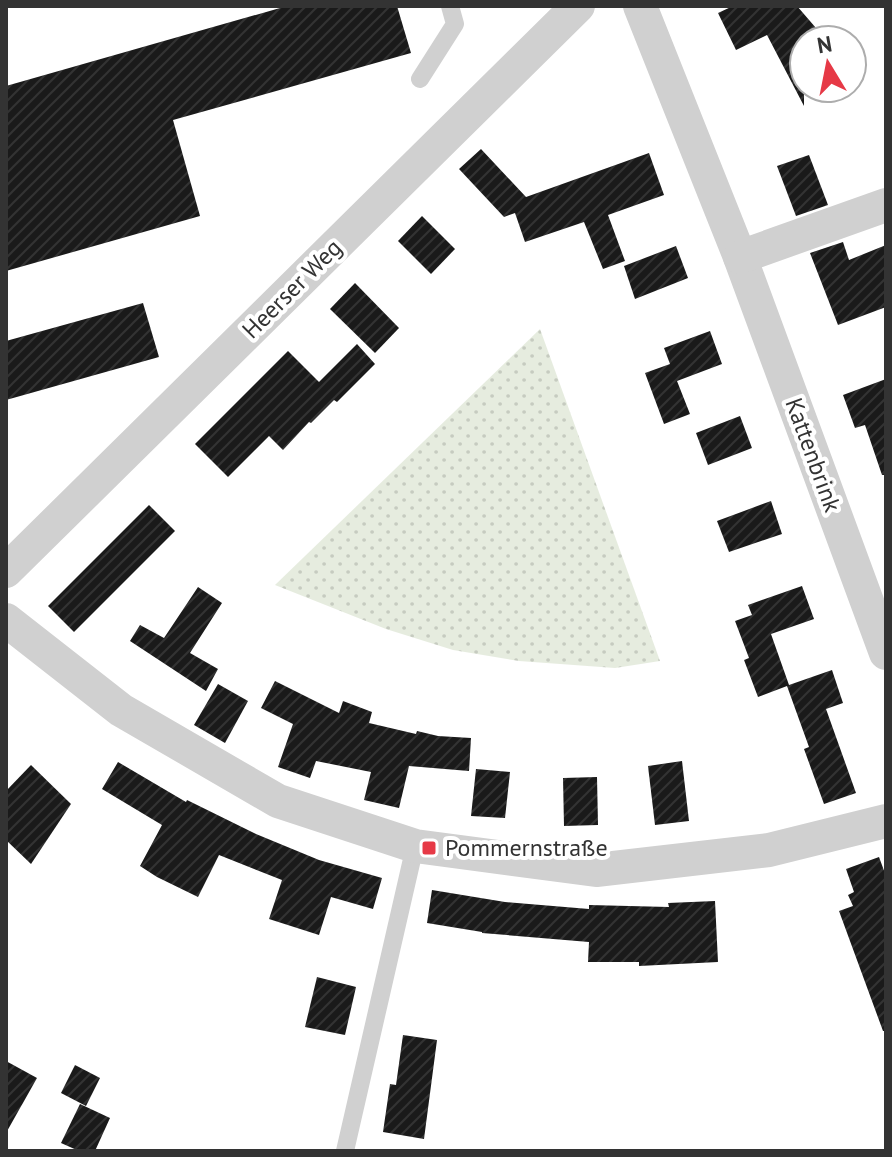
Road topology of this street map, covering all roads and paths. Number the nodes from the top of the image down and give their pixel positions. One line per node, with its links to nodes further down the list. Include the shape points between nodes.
1 (450, 6): 4 (lane, via 455,24)
2 (578, 6): 7 (street, Heerser Weg)
3 (640, 6): 6 (street, Kattenbrink)
4 (420, 79)
5 (886, 205): 6 (street)
6 (740, 257): 9 (street, Kattenbrink)
7 (6, 571)
8 (6, 620): 11 (street, via 121,710 278,801)
9 (886, 653)
10 (886, 821): 11 (street, via 769,850 596,870)
11 (415, 846): 12 (lane)
12 (345, 1151)

